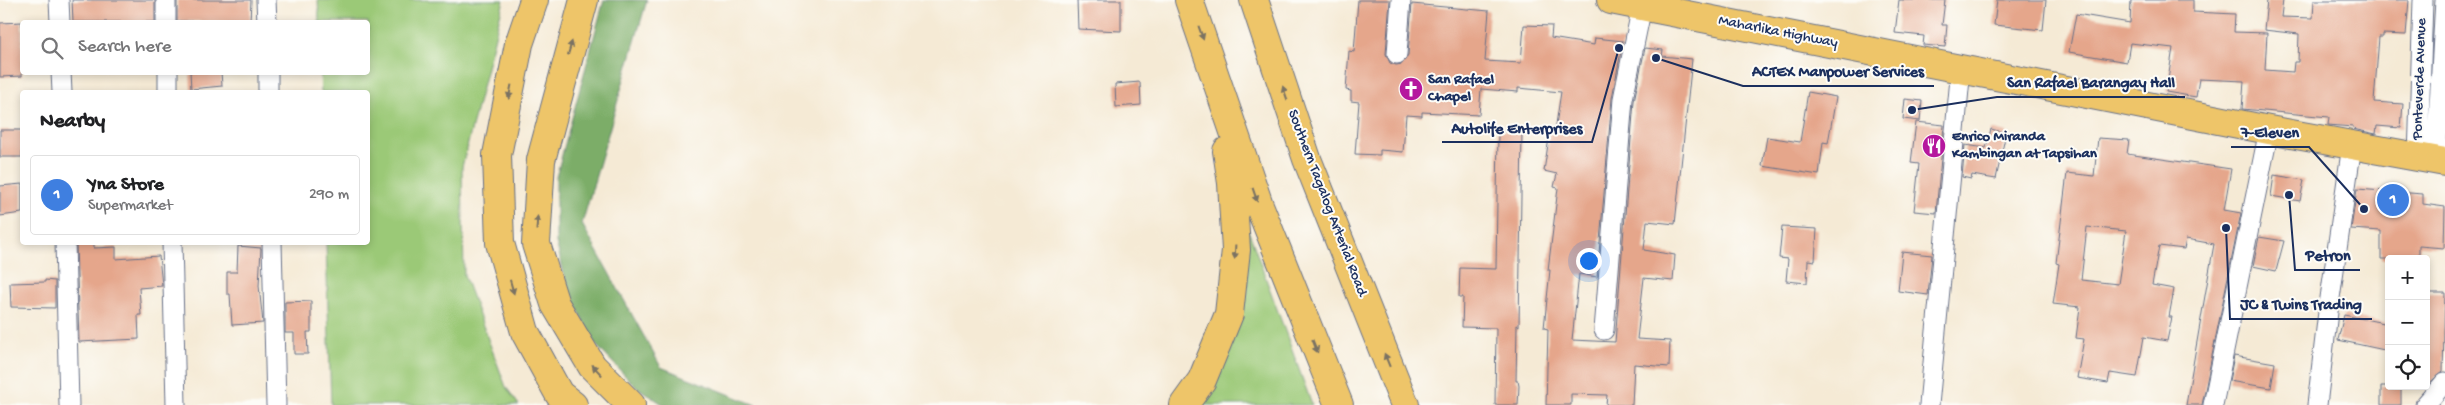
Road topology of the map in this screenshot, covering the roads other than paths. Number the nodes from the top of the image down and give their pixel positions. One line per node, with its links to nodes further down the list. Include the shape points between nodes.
1 (60, 0): 12 (street)
2 (166, 0): 13 (street)
3 (266, 0): 14 (street)
4 (534, 0): 35 (highway, one-way to 35, via 519,44 497,155 500,243 525,332 559,394)
5 (584, 0): 36 (highway, one-way to 5, via 592,366 554,304 536,244 541,160)
6 (1189, 0): 16 (highway, one-way to 16)
7 (1401, 0): 15 (street)
8 (2423, 0): 26 (street, Ponteverde Avenue)
9 (2444, 0): 26 (street, Ponteverde Avenue)
10 (1622, 2): 17 (highway, Maharlika Highway); 30 (street, via 1624,99)
11 (1255, 4): 39 (highway, Southern Tagalog Arterial Road, one-way to 11, via 1307,159)
12 (60, 20)
13 (166, 20)
14 (267, 20)
15 (1397, 54)
16 (1212, 66): 37 (highway, one-way to 37, via 1232,183 1236,250 1229,314 1202,380); 38 (highway, one-way to 38, via 1259,205)
17 (1961, 68): 24 (highway, Maharlika Highway); 40 (street)
18 (61, 75): 21 (street)
19 (168, 75): 22 (street)
20 (268, 75): 23 (street)
21 (62, 90)
22 (168, 90)
23 (268, 90)
24 (2269, 130): 25 (highway, Maharlika Highway); 41 (street)
25 (2352, 145): 26 (highway, Maharlika Highway); 42 (street)
26 (2433, 160)
27 (65, 245): 32 (street)
28 (172, 245): 33 (street)
29 (272, 245): 34 (street)
30 (1604, 330)
31 (2445, 382): 43 (street)
32 (69, 405)
33 (176, 405)
34 (276, 405)
35 (573, 405)
36 (631, 405)
37 (1184, 405)
38 (1338, 405)
39 (1405, 405)
40 (1929, 405)
41 (2213, 405)
42 (2318, 405)
43 (2425, 405)

